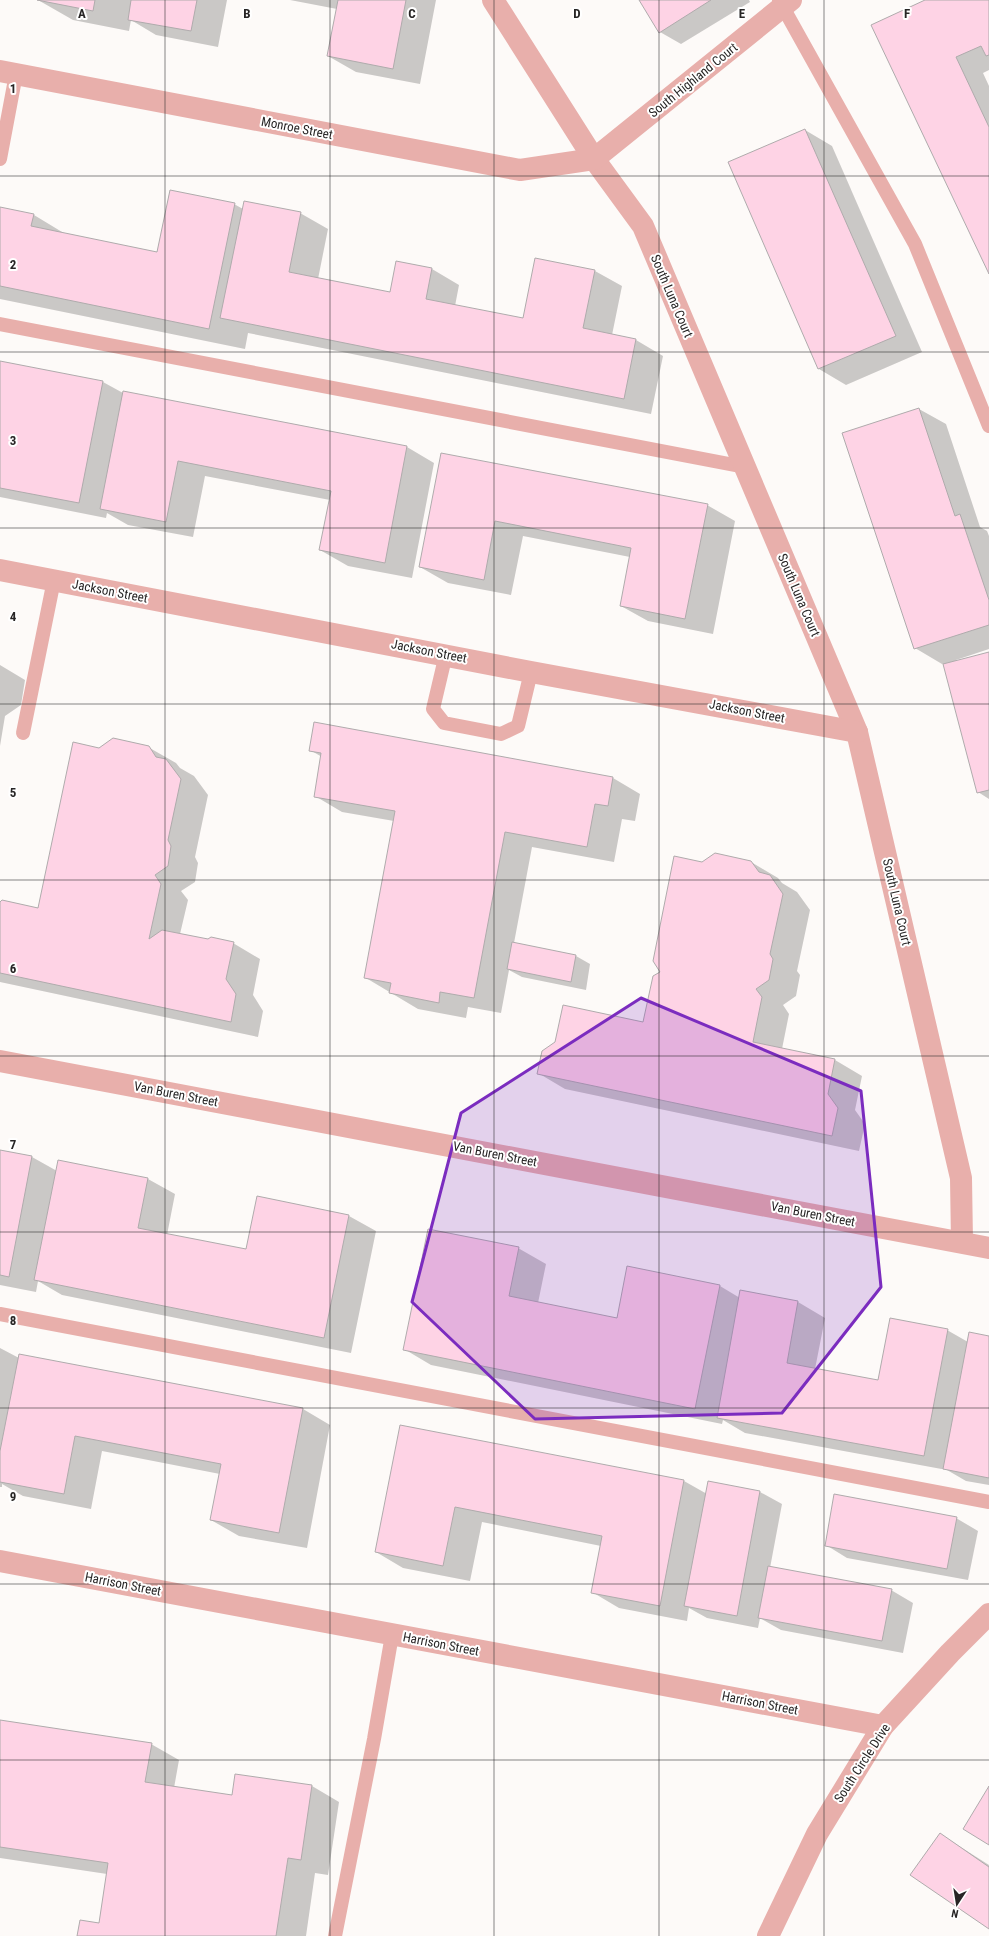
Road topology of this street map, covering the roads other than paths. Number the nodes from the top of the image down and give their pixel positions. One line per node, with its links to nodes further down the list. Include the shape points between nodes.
1 (493, 0): 5 (street, South Luna Court)
2 (784, 2): 5 (street, South Highland Court); 7 (lane, via 915,244)
3 (8, 73): 4 (lane); 5 (street, Monroe Street, via 520,170)
4 (0, 159)
5 (594, 159): 8 (street, South Luna Court, via 643,226)
6 (0, 324): 8 (lane)
7 (989, 426)
8 (745, 467): 13 (street, South Luna Court)
9 (0, 570): 10 (street, Jackson Street)
10 (54, 580): 11 (street, Jackson Street); 14 (lane)
11 (446, 654): 12 (street, Jackson Street); 12 (lane, via 433,709 444,723 501,734 518,726)
12 (531, 672): 13 (street, Jackson Street)
13 (857, 732): 16 (street, South Luna Court, via 961,1178)
14 (24, 733)
15 (0, 1061): 16 (street, Van Buren Street)
16 (962, 1242): 17 (street, Van Buren Street)
17 (989, 1248)
18 (0, 1314): 19 (lane)
19 (989, 1502)
20 (0, 1561): 22 (street, Harrison Street)
21 (989, 1614): 23 (street, South Circle Drive)
22 (392, 1635): 23 (street, Harrison Street); 24 (lane, via 374,1740)
23 (883, 1726): 25 (street, South Circle Drive, via 817,1834)
24 (334, 1936)
25 (768, 1936)

